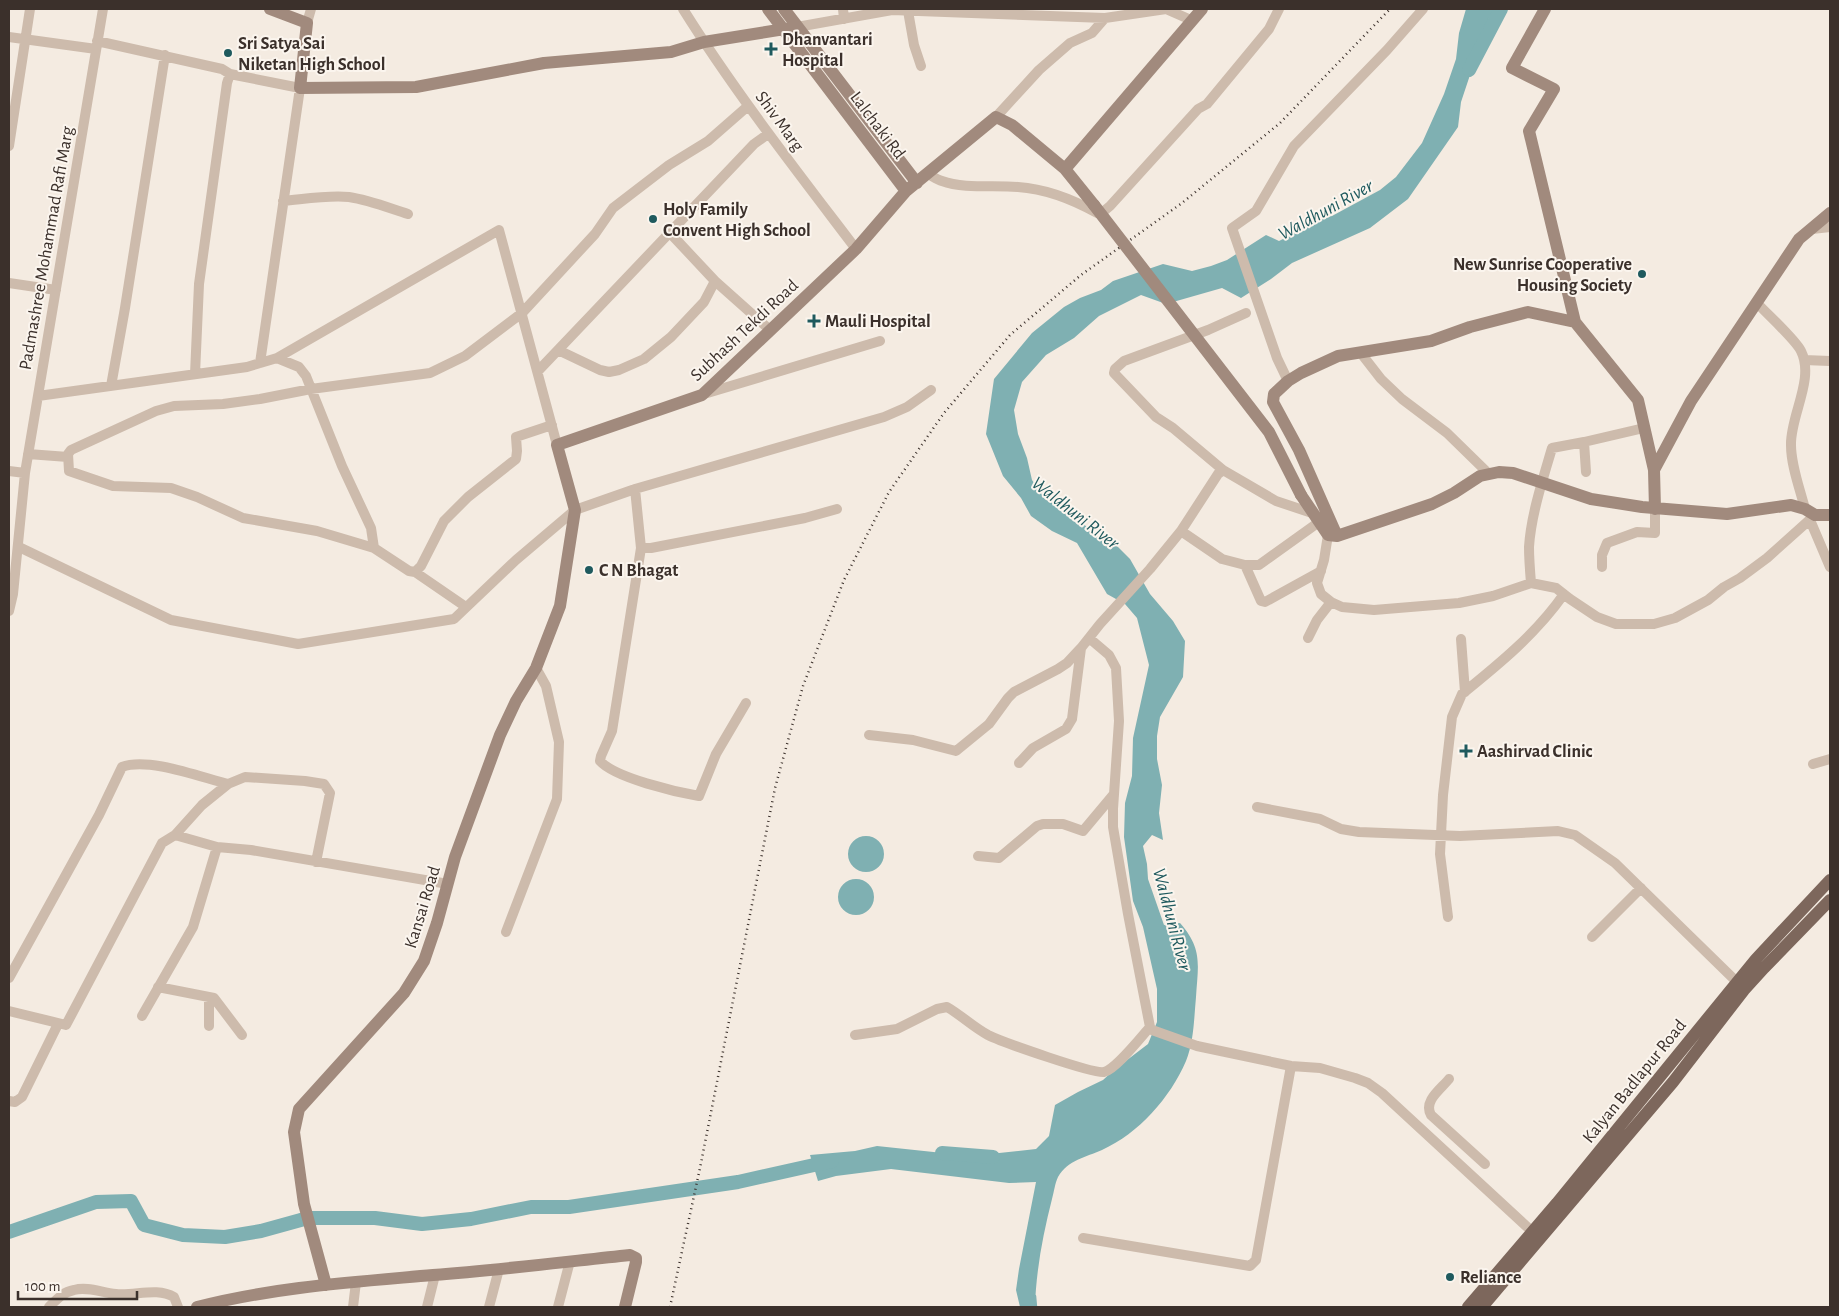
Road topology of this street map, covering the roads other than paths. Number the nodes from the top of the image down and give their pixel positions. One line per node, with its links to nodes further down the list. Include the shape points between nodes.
1 (30, 9): 21 (street)
2 (103, 9): 23 (street, Padmashree Mohammad Rafi Marg)
3 (270, 9): 17 (street)
4 (311, 9): 17 (street)
5 (682, 9): 22 (street, Shiv Marg)
6 (768, 9): 19 (street, Lalchaki Rd)
7 (784, 9): 18 (street, Lalchaki Rd)
8 (1166, 9): 15 (street); 16 (street)
9 (1202, 9): 16 (street)
10 (1279, 9): 33 (street, via 1269,30 1207,104 1104,211 1097,213 1064,196 1045,191 942,182)
11 (1423, 9): 60 (street, via 1294,146 1256,212 1232,228)
12 (1545, 9): 49 (street, via 1512,68 1554,89 1529,131)
13 (908, 11): 14 (street); 15 (street); 25 (street)
14 (844, 14): 18 (street)
15 (1105, 18): 29 (street, via 1092,33 1070,43 1038,70)
16 (1190, 20): 32 (street)
17 (306, 23): 27 (street)
18 (797, 27): 19 (street); 34 (street, Lalchaki Rd)
19 (782, 29): 22 (street); 35 (street, Lalchaki Rd)
20 (9, 37): 21 (street)
21 (25, 39): 23 (street); 31 (street)
22 (704, 42): 27 (street, via 671,52 544,63 416,87); 28 (street, Shiv Marg)
23 (97, 45): 24 (street); 45 (street, Padmashree Mohammad Rafi Marg)
24 (165, 55): 26 (street, via 222,69); 61 (street)
25 (921, 66)
26 (230, 74): 27 (street); 59 (street, via 198,284)
27 (300, 88): 36 (street)
28 (748, 106): 30 (street, Shiv Marg); 47 (street, via 708,141 669,165 613,208 595,234)
29 (996, 117): 32 (street, via 1012,125); 33 (street, Subhash Tekdi Road)
30 (768, 134): 41 (street, via 754,144); 42 (street, Shiv Marg)
31 (9, 146)
32 (1066, 169): 85 (street, bridge, via 1269,432)
33 (928, 174): 34 (street, Subhash Tekdi Road)
34 (917, 183): 35 (street, Subhash Tekdi Road)
35 (906, 191): 42 (street, Subhash Tekdi Road)
36 (283, 201): 38 (street, via 347,197); 57 (street)
37 (1830, 213): 40 (street)
38 (408, 214)
39 (1830, 227): 40 (street)
40 (1812, 229): 46 (street, via 1799,239)
41 (671, 234): 43 (street); 52 (street)
42 (856, 249): 50 (street, Subhash Tekdi Road)
43 (715, 281): 50 (street); 52 (street, via 704,302 671,337 644,359 628,367 609,372 600,370)
44 (9, 284): 45 (street)
45 (56, 290): 65 (street, Padmashree Mohammad Rafi Marg)
46 (1756, 303): 55 (street, via 1800,350); 73 (street, via 1691,402)
47 (522, 313): 54 (street, via 499,230); 58 (street); 62 (street, via 465,356 430,373)
48 (1246, 313): 72 (street, via 1124,361 1114,373 1156,417)
49 (1575, 322): 53 (street, via 1528,312 1431,341); 67 (street, via 1638,400)
50 (770, 330): 64 (street, Subhash Tekdi Road)
51 (880, 341): 64 (street)
52 (558, 350): 58 (street)
53 (1360, 352): 60 (street, via 1338,356); 77 (street, via 1402,400 1447,433)
54 (277, 358): 57 (street); 62 (street, via 299,367)
55 (1804, 360): 56 (street); 83 (street, via 1806,375 1791,447)
56 (1830, 361)
57 (260, 363): 59 (street)
58 (538, 371): 66 (street)
59 (196, 374): 61 (street)
60 (1288, 381): 87 (street, via 1274,394 1273,402 1299,450)
61 (111, 386): 65 (street)
62 (311, 389): 71 (street, via 260,399 174,406 156,411 71,450); 89 (street, via 371,528)
63 (931, 390): 79 (street, via 906,407 877,420)
64 (702, 395): 69 (street, Subhash Tekdi Road)
65 (38, 396): 70 (street, Padmashree Mohammad Rafi Marg)
66 (552, 425): 69 (street); 95 (street, via 516,437 516,459 468,497 444,521)
67 (1644, 428): 68 (street); 73 (street)
68 (1584, 442): 75 (street); 78 (street, via 1552,448)
69 (557, 445): 82 (street)
70 (28, 454): 71 (street); 76 (street, Padmashree Mohammad Rafi Marg)
71 (68, 457): 89 (street, via 69,471 113,486 171,488 197,496 243,518 317,532)
72 (1223, 470): 85 (street, via 1276,501); 86 (street)
73 (1654, 470): 81 (street)
74 (9, 471): 76 (street)
75 (1586, 472)
76 (25, 474): 88 (street, Padmashree Mohammad Rafi Marg)
77 (1489, 474): 78 (street, via 1513,473); 87 (street, via 1432,504)
78 (1542, 483): 81 (street, via 1591,499); 96 (street, via 1529,548)
79 (635, 489): 82 (street); 90 (street)
80 (837, 509): 90 (street, via 805,518)
81 (1655, 509): 83 (street, via 1727,514 1791,505); 92 (street, via 1655,533 1637,532 1607,542)
82 (575, 510): 99 (street); 105 (street, Kansai Road, via 560,606)
83 (1810, 515): 84 (street); 93 (street); 97 (street, via 1767,558 1708,600 1675,618 1654,624 1616,624 1598,617)
84 (1830, 515)
85 (1316, 517): 87 (street); 91 (street, via 1259,565)
86 (1181, 531): 91 (street, via 1222,559); 101 (street)
87 (1333, 535): 94 (street)
88 (19, 547): 99 (street, via 171,620 298,644 454,619); 100 (street, Padmashree Mohammad Rafi Marg)
89 (374, 548): 95 (street)
90 (642, 548): 107 (street, via 612,731 600,762 623,774 699,796 716,754)
91 (1245, 565): 94 (street, via 1259,599 1265,602)
92 (1602, 566)
93 (1830, 567)
94 (1321, 571): 98 (street, via 1317,583 1321,594)
95 (415, 572): 99 (street)
96 (1531, 583): 97 (street, via 1556,588); 98 (street, via 1459,603 1374,610 1342,607)
97 (1564, 594): 106 (street, via 1534,632)
98 (1331, 602): 102 (street, via 1316,620)
99 (466, 607)
100 (9, 612)
101 (1089, 638): 104 (street); 113 (street, via 1109,655 1116,668 1119,721)
102 (1308, 638)
103 (1461, 639): 106 (street)
104 (1081, 648): 108 (street, via 1058,669 1014,692 989,724 956,751 913,740); 110 (street, via 1070,726 1033,748)
105 (536, 668): 121 (street, Kansai Road, via 500,735); 125 (street, via 546,686 559,742 557,799)
106 (1465, 692): 116 (street, via 1452,717)
107 (746, 703)
108 (869, 735)
109 (1830, 759): 111 (street)
110 (1018, 763)
111 (1813, 764)
112 (228, 784): 115 (street, via 202,805); 119 (street, via 244,777 324,784 330,793); 127 (street, via 146,763 122,767)
113 (1115, 793): 118 (street, via 1083,831 1063,824 1043,824 999,858); 135 (street, via 1114,827 1129,923)
114 (1257, 807): 116 (street, via 1320,819 1349,831)
115 (175, 835): 117 (street); 133 (street, via 162,843 66,1025)
116 (1441, 836): 122 (street, via 1569,833 1615,863); 124 (street, via 1440,854)
117 (217, 847): 119 (street); 129 (street, via 193,927)
118 (978, 856)
119 (316, 862): 121 (street)
120 (1830, 880): 128 (main road, Kalyan Badlapur Road, via 1756,959)
121 (448, 884): 148 (street, Kansai Road, via 424,961 404,993 299,1109 294,1132 304,1204)
122 (1641, 888): 126 (street); 128 (street)
123 (1830, 900): 128 (main road, Kalyan Badlapur Road, via 1764,968)
124 (1448, 917)
125 (506, 932)
126 (1592, 937)
127 (9, 978)
128 (1741, 986): 142 (main road, Kalyan Badlapur Road, via 1670,1067)
129 (158, 987): 130 (street); 132 (street)
130 (209, 997): 134 (street); 136 (street, via 219,1002)
131 (9, 1012): 133 (street)
132 (142, 1016)
133 (58, 1024): 140 (street, via 22,1097 16,1102)
134 (209, 1026)
135 (1151, 1028): 137 (street, via 1117,1063 1102,1072 1069,1065 988,1035 947,1007 897,1029); 138 (street, via 1197,1046)
136 (242, 1035)
137 (855, 1035)
138 (1291, 1066): 142 (street, via 1320,1068 1368,1083); 143 (street, via 1254,1264 1250,1266)
139 (1449, 1079): 141 (street, via 1428,1103 1428,1109)
140 (9, 1101)
141 (1485, 1164)
142 (1536, 1235): 157 (main road, Kalyan Badlapur Road); 158 (main road, Kalyan Badlapur Road)
143 (1083, 1238)
144 (570, 1262): 145 (street); 155 (street); 156 (street, via 634,1256 636,1262)
145 (499, 1269): 146 (street); 154 (street)
146 (434, 1275): 147 (street); 153 (street)
147 (356, 1282): 148 (street); 152 (street)
148 (326, 1286): 151 (street, via 224,1300)
149 (49, 1307): 150 (street, via 60,1295 84,1288 119,1295 162,1293 174,1297)
150 (178, 1307)
151 (197, 1307)
152 (354, 1307)
153 (426, 1307)
154 (489, 1307)
155 (558, 1307)
156 (625, 1307)
157 (1468, 1307)
158 (1482, 1307)

